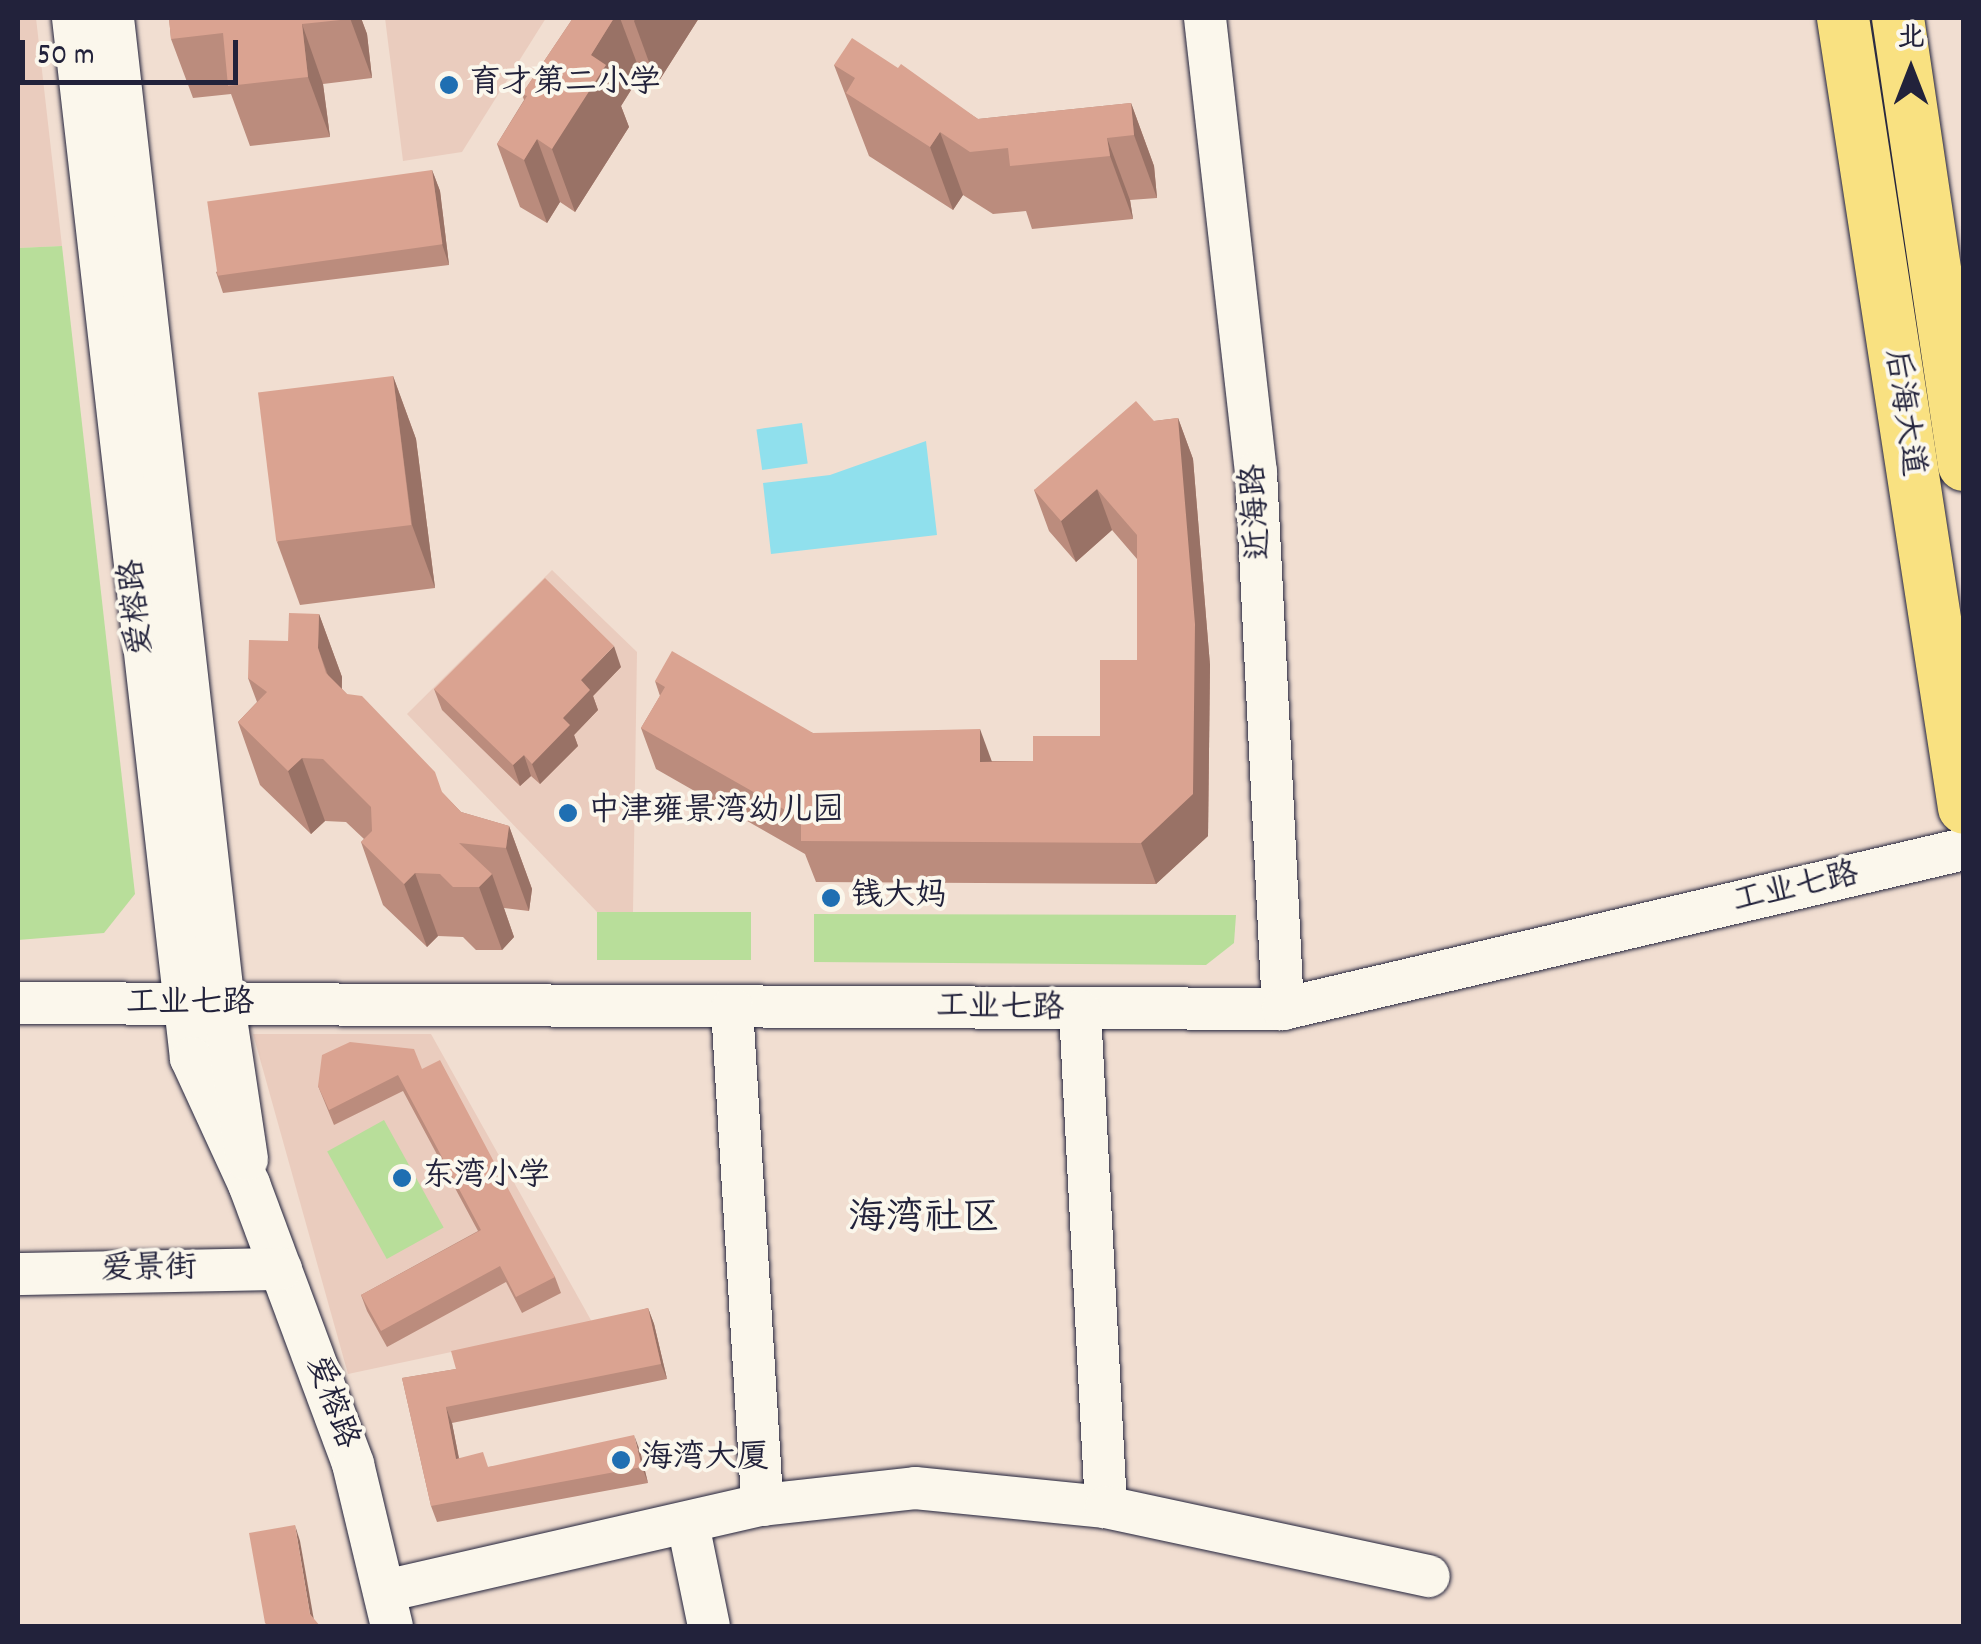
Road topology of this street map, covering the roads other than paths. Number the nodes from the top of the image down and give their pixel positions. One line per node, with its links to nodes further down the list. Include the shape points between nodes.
1 (73, 18): 6 (street, 爱榕路)
2 (113, 18): 6 (street, 爱榕路)
3 (1205, 18): 13 (street, 近海路, via 1256,472)
4 (1843, 18): 8 (main road, 后海大道)
5 (1898, 18): 7 (main road, 后海大道)
6 (109, 144): 11 (street, 爱榕路)
7 (1964, 466)
8 (1964, 808)
9 (1964, 850): 13 (street, 工业七路)
10 (18, 1003): 11 (street, 工业七路)
11 (203, 1005): 12 (street, 工业七路); 15 (street, 爱榕路, via 202,1093 249,1184)
12 (732, 1008): 14 (street, 工业七路); 17 (street)
13 (1283, 1010): 14 (street, 工业七路)
14 (1080, 1012): 18 (street)
15 (281, 1269): 16 (street, 爱景街); 21 (street, 爱榕路, via 356,1474)
16 (18, 1274)
17 (762, 1504): 18 (street, via 915,1488); 19 (street)
18 (1106, 1507): 20 (street)
19 (688, 1524): 21 (street); 22 (street)
20 (1429, 1576)
21 (388, 1609)
22 (710, 1626)

